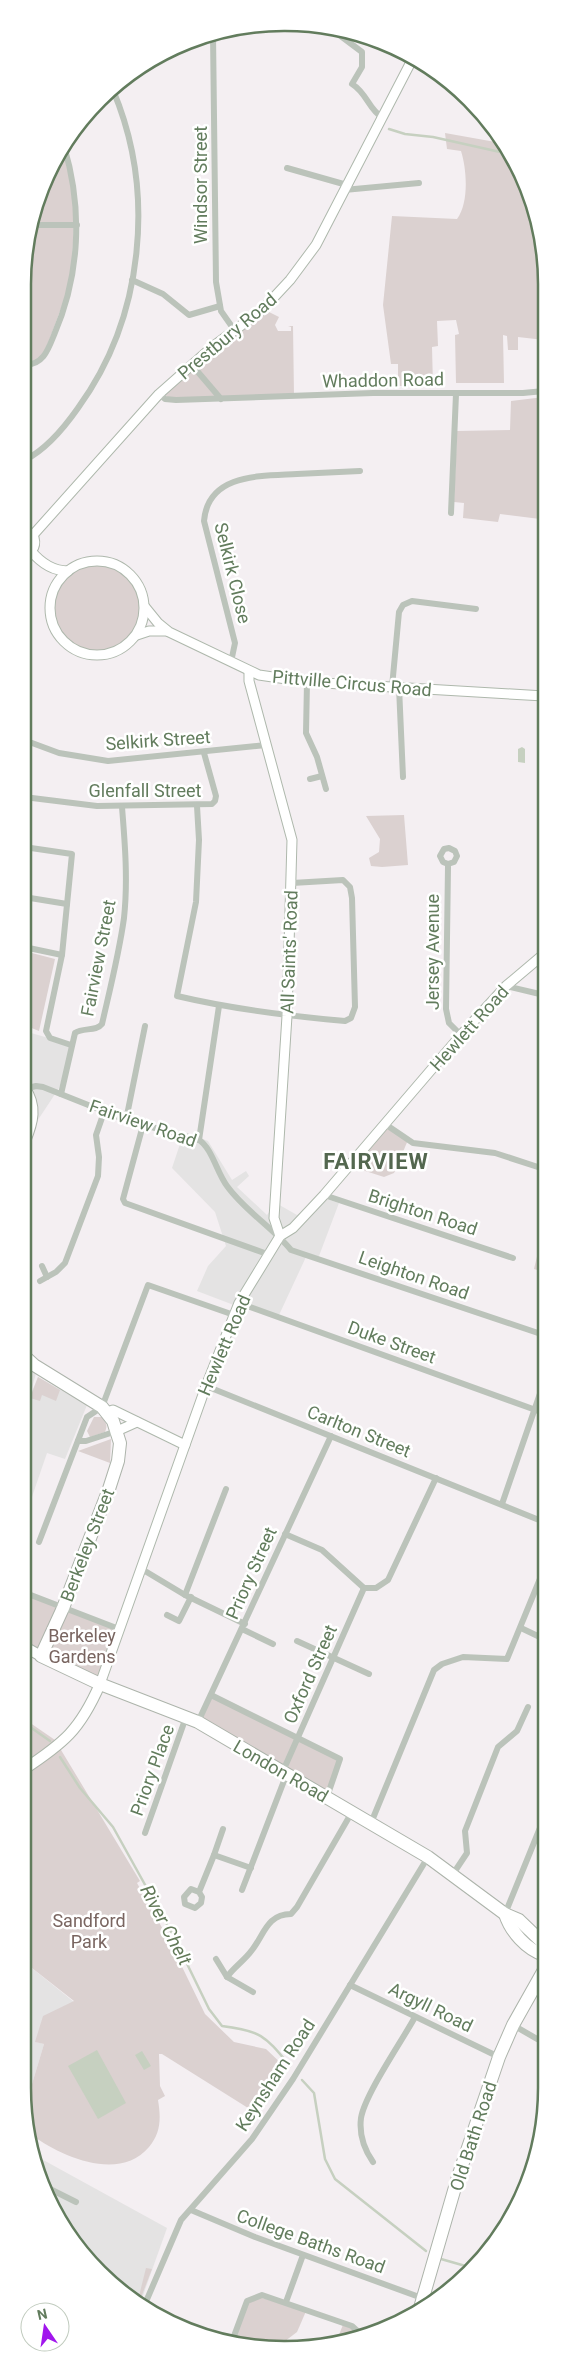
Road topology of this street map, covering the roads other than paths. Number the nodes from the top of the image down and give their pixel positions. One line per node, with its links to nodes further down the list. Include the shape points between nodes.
1 (344, 38): 5 (street, via 362,52 362,67 352,84 365,94 376,114)
2 (212, 42): 13 (street, Windsor Street, via 216,140 215,264)
3 (410, 64): 5 (street, Prestbury Road)
4 (115, 96): 12 (street, via 129,134 136,177 138,238)
5 (382, 117): 9 (street, Prestbury Road)
6 (66, 156): 10 (street)
7 (287, 168): 9 (street)
8 (419, 183): 9 (street)
9 (345, 188): 14 (street, Prestbury Road, via 316,245 300,268 263,309)
10 (76, 224): 11 (street); 15 (street, via 74,266 60,320 42,359)
11 (38, 226)
12 (132, 280): 13 (street, via 163,294 189,314); 21 (street, via 118,333 95,383 62,428)
13 (220, 306): 14 (street, Windsor Street)
14 (235, 331): 16 (street, Prestbury Road)
15 (31, 364)
16 (192, 365): 18 (street, Prestbury Road); 20 (street)
17 (538, 392): 19 (street, Whaddon Road)
18 (159, 394): 20 (street, Whaddon Road, via 165,399); 24 (street, Prestbury Road)
19 (456, 394): 20 (street, Whaddon Road, via 373,393); 23 (street)
20 (221, 399)
21 (31, 456)
22 (360, 472): 35 (street, Selkirk Close, via 249,476 232,482 206,507 204,521 235,643)
23 (451, 513)
24 (31, 530)
25 (31, 537): 26 (street, via 35,543)
26 (31, 549)
27 (31, 555): 28 (street)
28 (52, 568): 29 (street); 30 (street)
29 (68, 571): 30 (street); 31 (street, via 94,561 115,564 136,581 143,593)
30 (57, 583): 34 (street, via 51,597 51,618 60,638 71,648 84,654 103,655 121,650)
31 (145, 607): 33 (street, Pittville Circus Road); 34 (street)
32 (476, 609): 38 (street, via 412,601 403,605 399,612)
33 (170, 632): 34 (street, Pittville Circus Road, via 157,630); 35 (street, Pittville Circus Road)
34 (137, 635)
35 (231, 662): 36 (street, Pittville Circus Road)
36 (249, 672): 37 (street, Pittville Circus Road); 41 (street, All Saints' Road)
37 (307, 682): 38 (street, Pittville Circus Road); 43 (street, via 304,727 318,757)
38 (396, 687): 39 (street, Pittville Circus Road); 44 (street)
39 (538, 696)
40 (31, 743): 42 (street, Selkirk Street, via 59,753 108,761)
41 (266, 745): 42 (street, Selkirk Street); 52 (street, All Saints' Road, via 292,840)
42 (204, 753): 48 (street, Glenfall Street, via 216,798 212,804)
43 (322, 776): 45 (street); 46 (street)
44 (403, 777)
45 (310, 779)
46 (326, 789)
47 (31, 798): 49 (street, Glenfall Street)
48 (197, 806): 49 (street, Glenfall Street); 60 (street, via 196,902 177,996)
49 (122, 807): 64 (street, Fairview Street, via 126,884 116,962 102,1026 76,1031)
50 (31, 848): 54 (street, via 72,854)
51 (448, 864): 63 (street, Jersey Avenue, via 446,1009 449,1023)
52 (292, 883): 61 (street, All Saints' Road); 61 (street, via 343,880 350,887 355,1007 353,1016 345,1021)
53 (31, 898): 54 (street)
54 (67, 904): 56 (street)
55 (31, 949): 56 (street)
56 (62, 955): 64 (street, via 46,1031 50,1038)
57 (538, 959): 58 (street, Hewlett Road)
58 (506, 986): 59 (street); 63 (street, Hewlett Road)
59 (538, 994)
60 (219, 1006): 61 (street); 71 (street)
61 (287, 1016): 74 (street, All Saints' Road, via 274,1218)
62 (145, 1026): 68 (street)
63 (461, 1035): 69 (street, Hewlett Road)
64 (71, 1045): 66 (street)
65 (31, 1087): 66 (street, Fairview Road)
66 (61, 1094): 67 (street, Fairview Road)
67 (104, 1112): 68 (street, Fairview Road); 78 (street, via 96,1135 99,1164 95,1184 65,1263)
68 (126, 1120): 70 (street, Fairview Road)
69 (385, 1124): 72 (street, via 413,1142 494,1153); 73 (street, Hewlett Road)
70 (143, 1125): 71 (street, Fairview Road); 75 (street, via 123,1199 125,1203)
71 (199, 1140): 74 (street, Fairview Road, via 207,1148 230,1191)
72 (538, 1167)
73 (324, 1195): 74 (street, Hewlett Road, via 293,1228); 76 (street, Brighton Road)
74 (280, 1236): 75 (street, Hewlett Road); 82 (street, Leighton Road, via 291,1250)
75 (270, 1254): 80 (street, Hewlett Road)
76 (513, 1258)
77 (42, 1266): 78 (street)
78 (47, 1277): 79 (street)
79 (40, 1281)
80 (239, 1303): 81 (street, Hewlett Road); 87 (street, Duke Street)
81 (234, 1315): 84 (street, Hewlett Road); 86 (street, via 148,1285)
82 (538, 1333)
83 (31, 1361): 86 (highway)
84 (206, 1386): 91 (street, Carlton Street); 93 (street, Hewlett Road)
85 (538, 1400): 87 (street)
86 (104, 1409): 89 (street); 90 (highway, Berkeley Street); 92 (street, via 88,1417)
87 (535, 1409): 88 (street, Duke Street); 96 (street)
88 (538, 1410)
89 (137, 1422): 90 (street); 93 (street)
90 (118, 1431): 92 (street); 105 (highway, Berkeley Street, via 118,1461)
91 (331, 1436): 94 (street, Carlton Street); 98 (street, Priory Street)
92 (78, 1441): 99 (street)
93 (185, 1445): 100 (street, Hewlett Road)
94 (436, 1478): 96 (street, Carlton Street); 102 (street, via 388,1580 376,1588)
95 (226, 1489): 104 (street)
96 (502, 1504): 97 (street, Carlton Street)
97 (538, 1519)
98 (285, 1534): 102 (street, via 322,1550); 107 (street, Priory Street)
99 (39, 1542)
100 (140, 1568): 104 (street); 108 (street, Hewlett Road)
101 (538, 1584): 109 (street)
102 (364, 1588): 115 (street, Oxford Street)
103 (31, 1595): 105 (street)
104 (188, 1596): 106 (street, via 179,1621); 107 (street)
105 (64, 1608): 108 (street); 114 (highway, Berkeley Street)
106 (167, 1615)
107 (244, 1626): 112 (street); 118 (street, Priory Street)
108 (119, 1628): 117 (street, Hewlett Road)
109 (521, 1628): 110 (street); 126 (street, via 505,1660 463,1657 434,1670)
110 (538, 1636)
111 (297, 1641): 115 (street)
112 (274, 1644)
113 (31, 1650): 114 (main road)
114 (41, 1656): 117 (highway, London Road)
115 (333, 1658): 116 (street); 121 (street, Oxford Street)
116 (368, 1674)
117 (100, 1684): 120 (highway, London Road); 122 (main road, via 93,1701 68,1738)
118 (211, 1695): 120 (street, Priory Street); 121 (street)
119 (528, 1707): 133 (street, via 517,1731 498,1747 465,1831 467,1853)
120 (192, 1720): 123 (highway, London Road); 128 (street, Priory Place)
121 (297, 1738): 123 (street, Oxford Street); 124 (street, via 340,1759)
122 (31, 1764)
123 (285, 1772): 124 (highway, London Road); 132 (street, Oxford Street)
124 (327, 1797): 125 (highway, London Road)
125 (352, 1812): 126 (highway, London Road); 140 (street, via 297,1908 291,1914 269,1922 252,1951)
126 (371, 1822): 131 (highway, London Road)
127 (223, 1829): 130 (street)
128 (145, 1832)
129 (538, 1833): 136 (street)
130 (214, 1855): 132 (street); 135 (street)
131 (428, 1857): 133 (highway, London Road); 142 (street, Keynsham Road)
132 (251, 1868): 134 (street, Oxford Street)
133 (453, 1874): 136 (highway, London Road)
134 (242, 1890)
135 (199, 1892)
136 (505, 1914): 137 (highway, London Road, via 520,1920); 138 (highway, London Road, via 510,1928)
137 (538, 1938)
138 (538, 1954)
139 (216, 1959): 140 (street)
140 (227, 1977): 143 (street)
141 (538, 1981): 145 (highway, Old Bath Road)
142 (350, 1985): 144 (street, Argyll Road); 151 (street, Keynsham Road, via 252,2139)
143 (253, 1992)
144 (416, 2017): 147 (street, Argyll Road); 148 (street, via 363,2110 361,2134)
145 (513, 2025): 146 (street); 147 (highway, Old Bath Road)
146 (538, 2040)
147 (499, 2057): 153 (highway, Old Bath Road, via 458,2177)
148 (373, 2162)
149 (54, 2191): 150 (street)
150 (76, 2202)
151 (191, 2210): 152 (street, College Baths Road); 154 (street, Keynsham Road, via 181,2220)
152 (303, 2254): 155 (street); 156 (street, College Baths Road)
153 (425, 2298)
154 (147, 2300)
155 (286, 2302): 157 (street); 158 (street, via 262,2294 250,2298)
156 (419, 2302)
157 (356, 2330)
158 (234, 2336)

